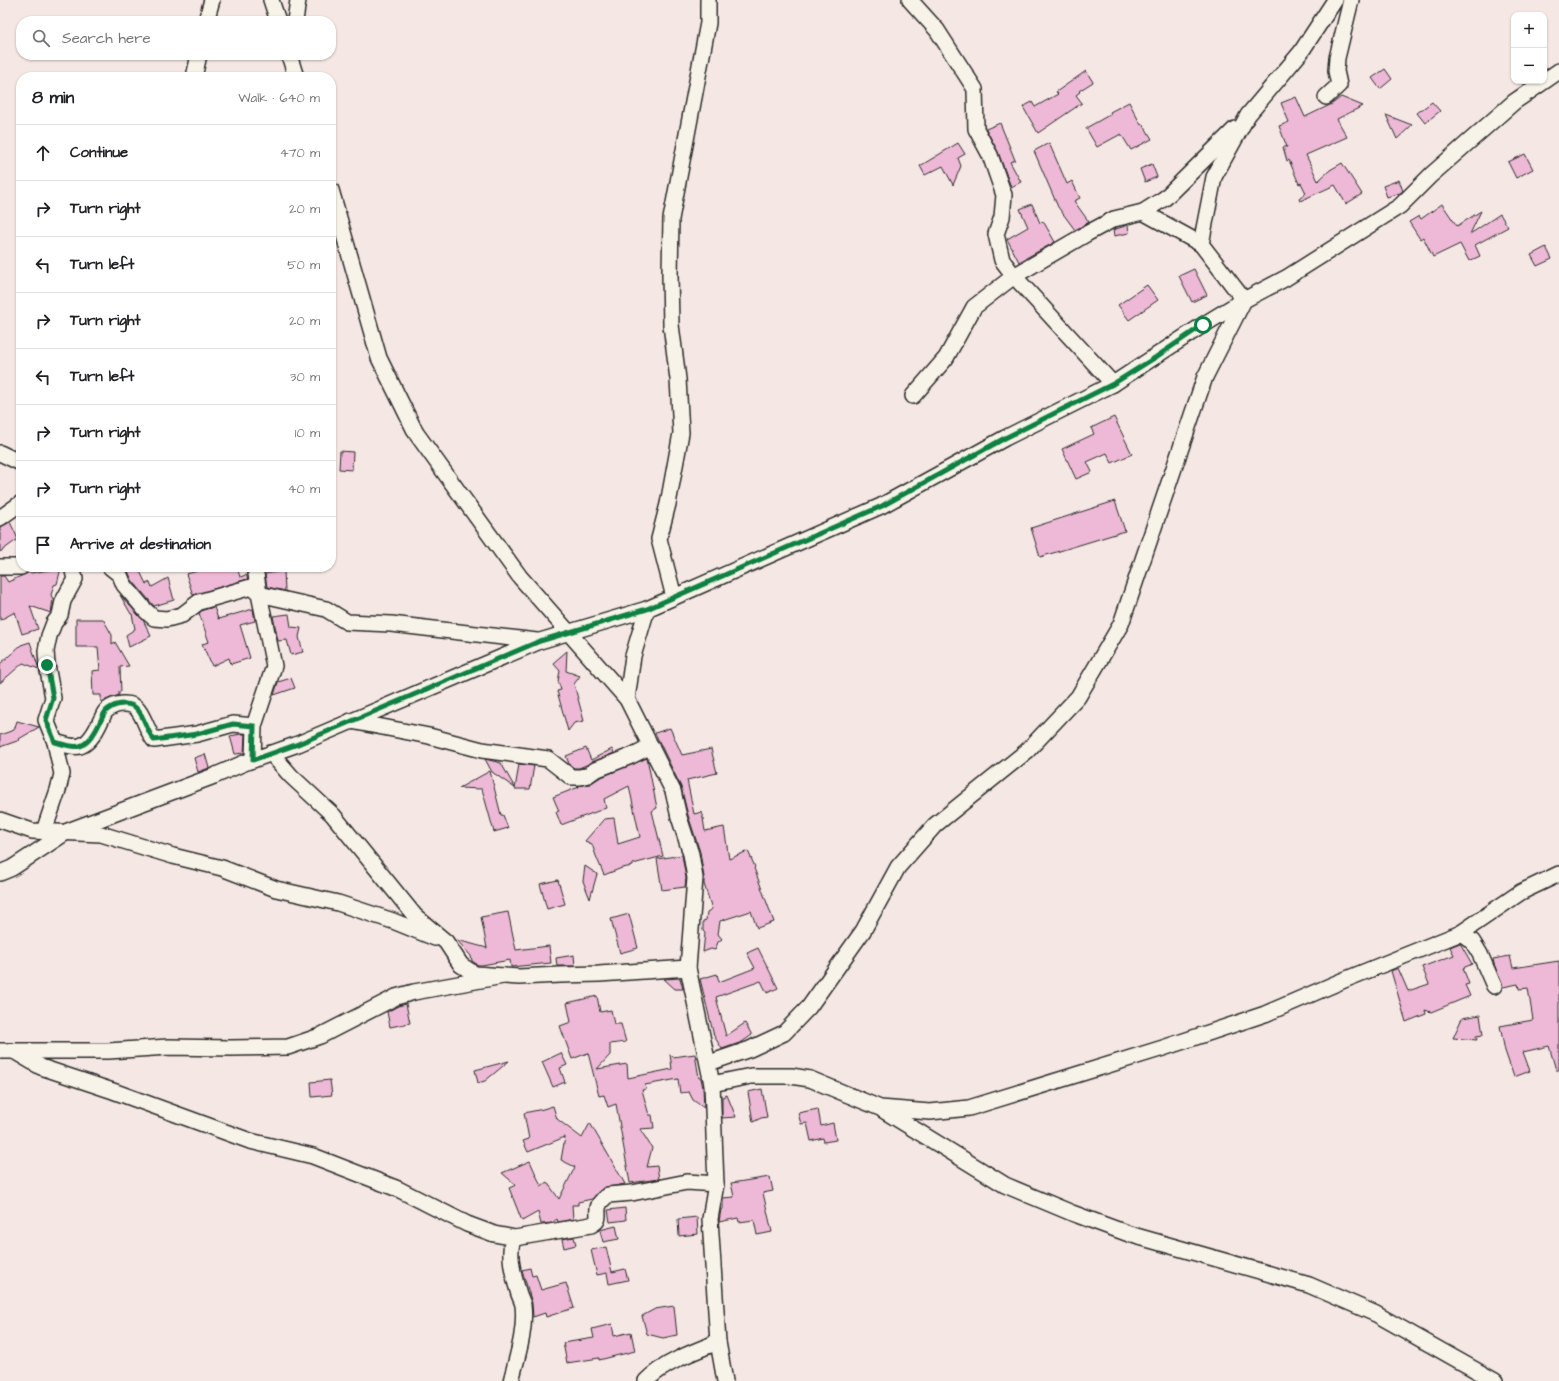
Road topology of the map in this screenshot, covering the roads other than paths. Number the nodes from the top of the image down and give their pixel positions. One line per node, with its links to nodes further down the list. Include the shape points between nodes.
1 (212, 0): 8 (street)
2 (271, 0): 9 (street)
3 (298, 0): 10 (street)
4 (708, 0): 35 (street, via 708,23 672,219 672,325 681,433 659,539)
5 (910, 0): 21 (street, via 937,30 975,89 976,129 990,155 1004,195 1002,217 996,234 1002,260)
6 (1335, 0): 17 (street, via 1301,52)
7 (1351, 0): 16 (street, via 1337,58 1339,85)
8 (207, 16)
9 (276, 16)
10 (296, 16)
11 (198, 60): 14 (street)
12 (290, 60): 15 (street)
13 (1559, 71): 22 (street, via 1514,102 1430,175 1400,206 1286,278)
14 (195, 72)
15 (294, 72)
16 (1326, 97)
17 (1248, 115): 19 (street, via 1165,198); 20 (street, via 1214,177)
18 (336, 208): 37 (street, via 379,358 416,433 520,577)
19 (1143, 212): 20 (street); 21 (street, via 1114,219)
20 (1202, 244): 22 (street)
21 (1014, 276): 23 (street); 24 (street, via 974,306 946,358)
22 (1244, 300): 23 (street); 59 (street, via 1205,377 1121,624 1078,697 1027,751 935,825 902,862 863,931 809,1008 784,1033 750,1049)
23 (1113, 384): 35 (street, via 1005,438 882,506)
24 (913, 396)
25 (0, 453): 26 (street)
26 (16, 461)
27 (16, 507): 28 (street)
28 (0, 518)
29 (0, 567): 30 (street)
30 (16, 567)
31 (73, 572): 42 (street, via 75,579 48,636 46,651 53,698 46,720)
32 (116, 572): 34 (street, via 124,585 154,618 167,619 182,615 199,602 251,586)
33 (256, 572): 34 (street)
34 (259, 594): 38 (street, via 326,609 347,622 392,624); 41 (street, via 274,666)
35 (674, 597): 36 (street)
36 (647, 609): 37 (street); 39 (street, via 633,656)
37 (570, 633): 38 (street); 39 (street)
38 (540, 641): 40 (street)
39 (627, 699): 43 (street)
40 (351, 721): 43 (street, via 429,736 482,750 548,759 571,777 588,775); 44 (street)
41 (254, 726): 42 (street, via 233,724 197,734 154,740 138,709 133,705 124,704 106,710 96,731 80,746); 45 (street)
42 (55, 742): 49 (street, via 62,774)
43 (651, 746): 55 (street, via 673,791 691,854 695,878)
44 (271, 753): 45 (street); 54 (street, via 291,776 333,815 415,916)
45 (253, 760): 50 (street)
46 (0, 820): 48 (street)
47 (0, 825): 48 (street)
48 (16, 826): 49 (street)
49 (44, 831): 50 (street)
50 (68, 831): 51 (street, via 12,868); 54 (street, via 101,834 222,868 276,889 338,903)
51 (0, 873)
52 (1559, 874): 53 (street, via 1521,892)
53 (1461, 933): 57 (street, via 1472,941); 61 (street, via 1265,1014 969,1108 930,1112)
54 (446, 942): 56 (street, via 461,965 475,974)
55 (688, 968): 56 (street, via 599,974); 59 (street)
56 (503, 976): 58 (street, via 396,997 320,1036 288,1047)
57 (1494, 986)
58 (7, 1051): 63 (street, via 41,1067 250,1141 313,1156 398,1189 467,1224 494,1234)
59 (709, 1063): 60 (street)
60 (712, 1084): 61 (street, via 751,1076 791,1076 810,1079); 62 (street)
61 (880, 1108): 68 (street, via 1005,1186 1129,1234 1309,1285 1376,1314)
62 (716, 1184): 63 (street, via 687,1182 632,1193 608,1194 598,1208 598,1219 591,1225); 64 (street, via 710,1219)
63 (516, 1238): 65 (street, via 512,1242 511,1254 524,1316)
64 (718, 1342): 66 (street, via 688,1354); 67 (street)
65 (511, 1381)
66 (646, 1381)
67 (725, 1381)
68 (1494, 1381)

